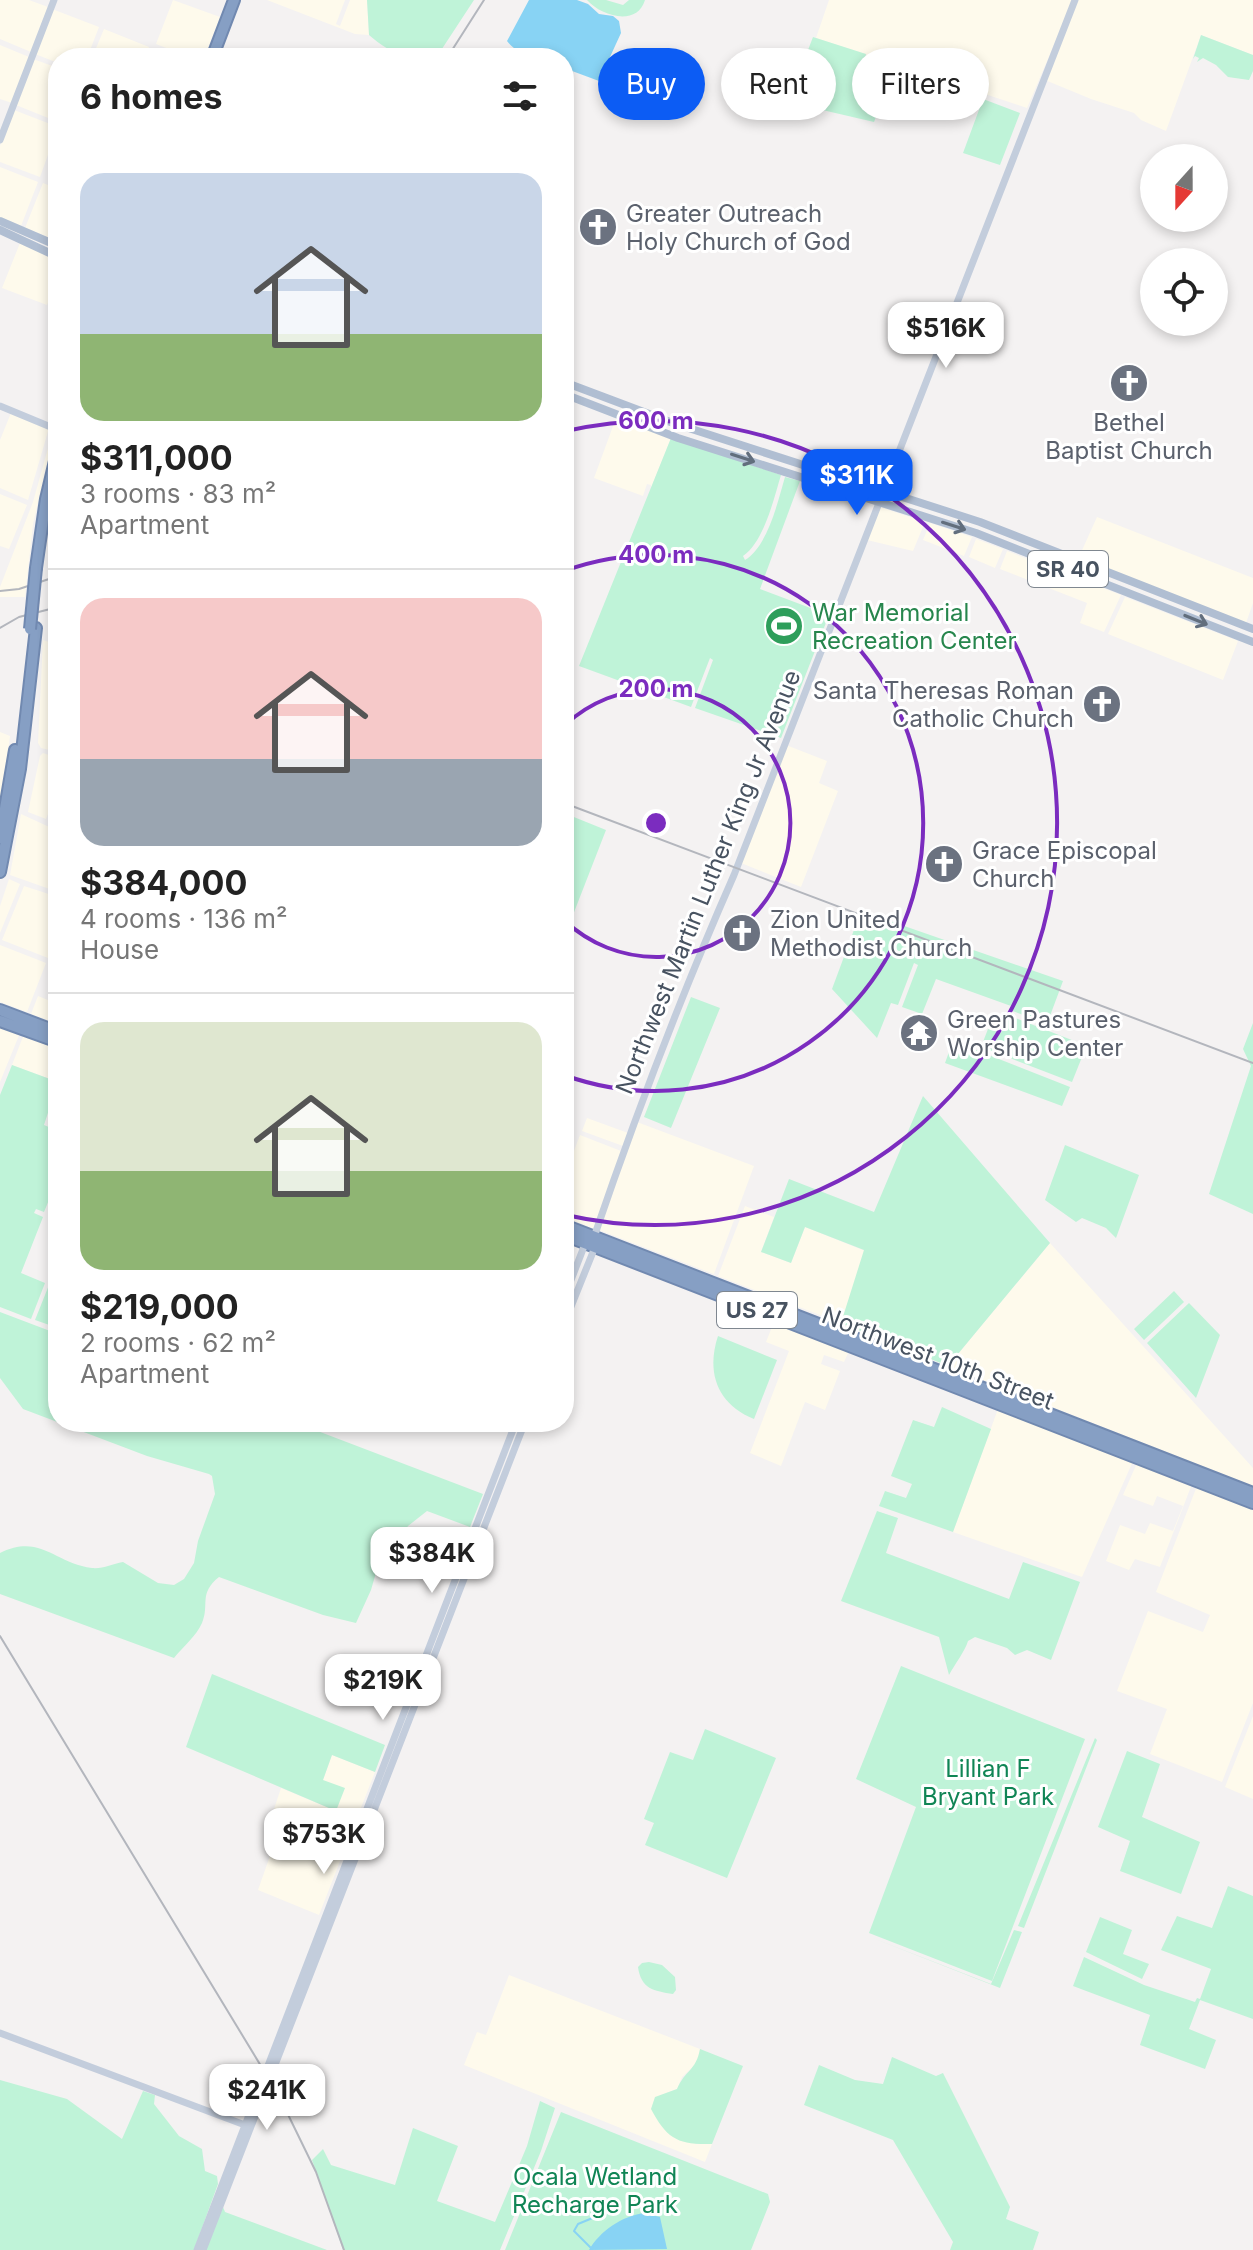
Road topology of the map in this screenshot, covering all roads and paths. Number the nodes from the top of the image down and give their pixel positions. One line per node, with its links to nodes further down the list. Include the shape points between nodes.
1 (54, 0): 5 (main road)
2 (234, 0): 4 (highway)
3 (1075, 0): 20 (main road, Northwest Martin Luther King Jr Avenue)
4 (216, 48)
5 (0, 140)
6 (0, 221): 8 (main road)
7 (0, 230): 8 (main road)
8 (20, 235): 9 (main road); 10 (main road)
9 (48, 242)
10 (48, 251)
11 (574, 386): 14 (main road, SR 40)
12 (574, 396): 14 (main road, via 605,406)
13 (574, 397): 16 (main road, SR 40)
14 (619, 403): 17 (main road, SR 40)
15 (0, 406): 18 (main road)
16 (615, 414): 17 (main road, via 628,411); 21 (main road, SR 40, one-way to 21)
17 (673, 423): 20 (main road, SR 40)
18 (48, 426)
19 (48, 490): 23 (highway)
20 (884, 490): 21 (main road, Northwest Martin Luther King Jr Avenue); 25 (main road, SR 40, via 1012,534)
21 (880, 502): 26 (main road, SR 40, one-way to 26, via 986,537); 37 (main road, Northwest Martin Luther King Jr Avenue, via 684,991)
22 (48, 518): 23 (highway)
23 (39, 568): 24 (highway, bridge)
24 (33, 628): 29 (highway); 30 (highway, via 17,784)
25 (1251, 629): 26 (main road); 27 (main road)
26 (1229, 633): 27 (main road, SR 40)
27 (1242, 638): 28 (main road, SR 40)
28 (1253, 642)
29 (0, 838)
30 (0, 872)
31 (0, 1010): 33 (highway)
32 (0, 1021): 34 (highway)
33 (48, 1028)
34 (48, 1038)
35 (574, 1231): 37 (highway, Northwest 10th Street / US 27)
36 (574, 1238): 37 (highway, Northwest 10th Street / US 27)
37 (592, 1243): 38 (main road, Northwest Martin Luther King Jr Avenue); 39 (main road, Northwest Martin Luther King Jr Avenue); 40 (highway, Northwest 10th Street / US 27)
38 (574, 1278)
39 (574, 1295)
40 (833, 1334): 41 (highway, Northwest 10th Street / US 27); 42 (highway, Northwest 10th Street / US 27)
41 (1051, 1414): 42 (highway); 45 (highway, Northwest 10th Street / US 27)
42 (1035, 1417): 46 (highway, Northwest 10th Street / US 27)
43 (512, 1432): 47 (main road)
44 (521, 1432): 47 (main road)
45 (1253, 1493)
46 (1253, 1503)
47 (326, 1925): 49 (main road)
48 (0, 2033): 49 (main road)
49 (248, 2126): 50 (main road); 51 (main road)
50 (197, 2250)
51 (203, 2250)

